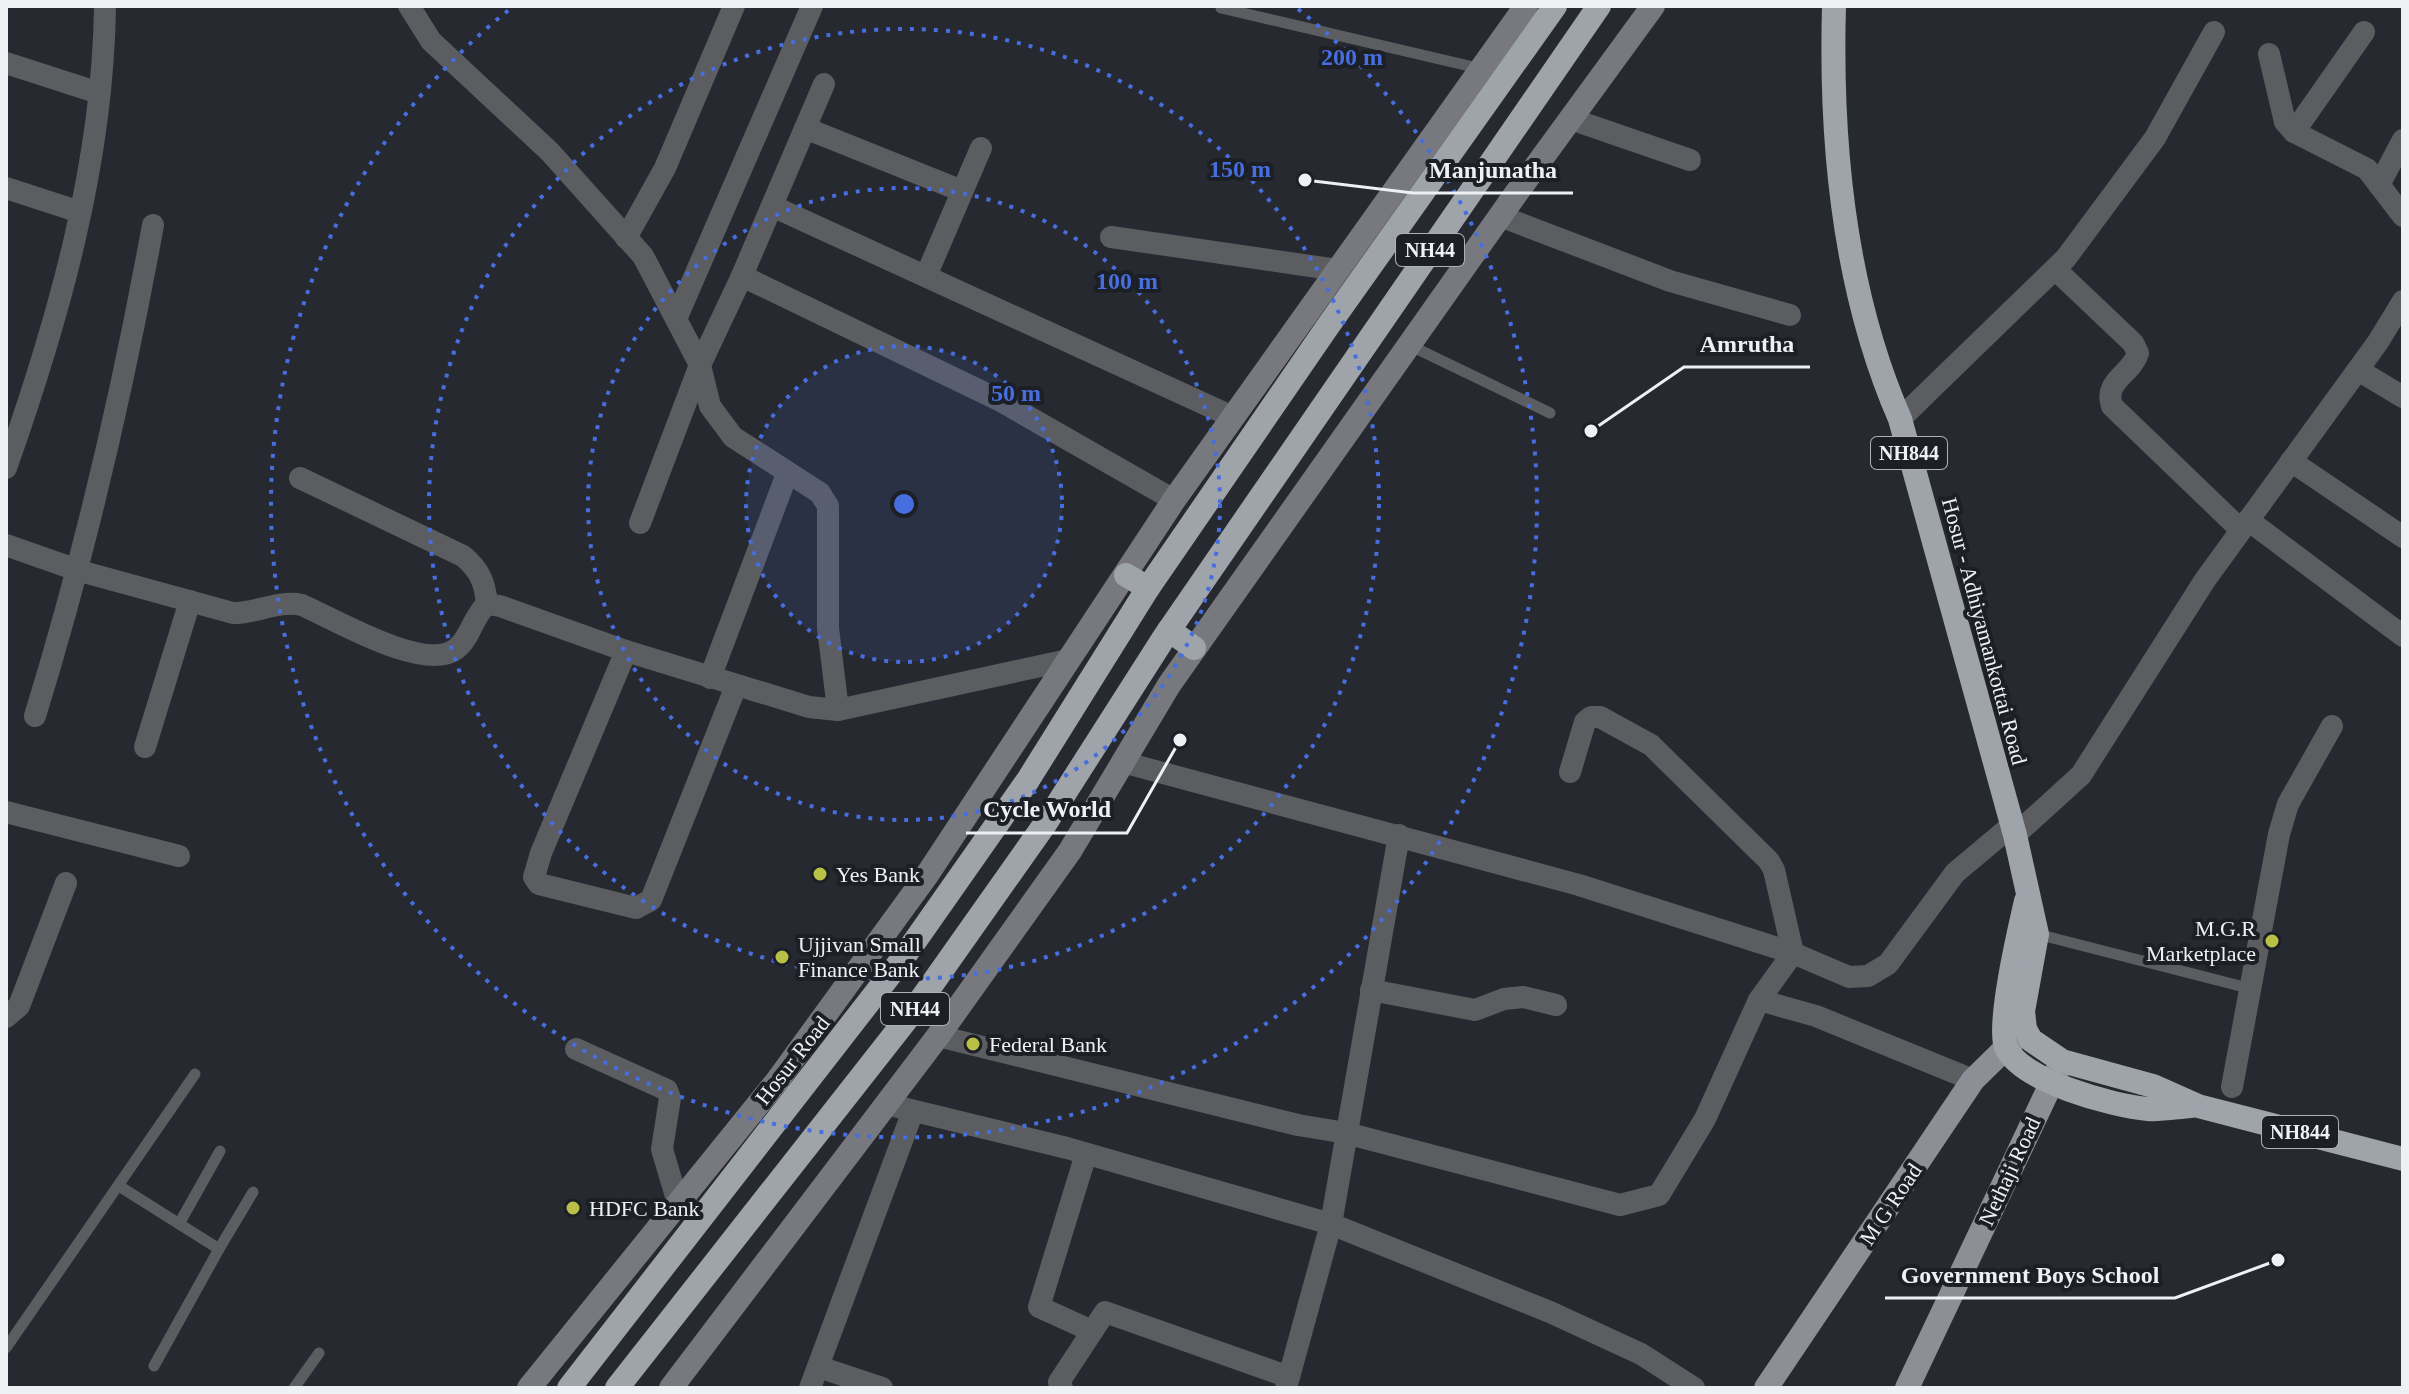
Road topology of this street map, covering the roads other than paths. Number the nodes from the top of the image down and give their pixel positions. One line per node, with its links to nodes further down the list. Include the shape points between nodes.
1 (105, 6): 17 (street)
2 (734, 6): 33 (street, via 665,168)
3 (812, 6): 40 (street)
4 (1526, 6): 15 (street)
5 (1555, 6): 59 (highway, NH44)
6 (1599, 6): 62 (highway, NH44)
7 (1653, 6): 18 (street)
8 (1834, 6): 47 (highway, Hosur - Adhiyamankottai Road / NH844, via 1832,93 1857,299 1876,365)
9 (1221, 8): 15 (lane)
10 (417, 10): 33 (street, via 431,41 550,152)
11 (2214, 32): 34 (street, via 2155,138)
12 (2364, 32): 20 (street)
13 (2269, 54): 20 (street, via 2285,122)
14 (6, 63): 17 (street)
15 (1482, 69): 35 (street)
16 (824, 84): 19 (street)
17 (99, 93): 28 (street)
18 (1571, 119): 23 (street); 29 (street)
19 (805, 128): 26 (street); 27 (street)
20 (2294, 132): 24 (street, via 2367,169)
21 (2403, 140): 24 (street)
22 (981, 148): 26 (street)
23 (1690, 160)
24 (2379, 185): 30 (street)
25 (6, 188): 28 (street)
26 (962, 191): 36 (street)
27 (772, 206): 36 (street); 37 (street)
28 (80, 212): 49 (street, via 48,349)
29 (1500, 216): 39 (street, via 1670,281); 41 (street)
30 (2403, 216)
31 (153, 225): 57 (street, via 124,387)
32 (1111, 237): 35 (street)
33 (626, 238): 40 (street, via 643,256)
34 (2055, 269): 47 (street); 54 (street, via 2138,353 2111,386 2112,406)
35 (1338, 270): 46 (street)
36 (926, 276): 46 (street)
37 (741, 278): 42 (street); 52 (street, via 999,400)
38 (2403, 301): 43 (street)
39 (1790, 315)
40 (676, 319): 42 (street)
41 (1408, 345): 45 (lane); 64 (street)
42 (700, 365): 50 (street, via 710,406 733,437); 53 (street)
43 (2358, 370): 44 (street); 48 (street)
44 (2403, 397)
45 (1550, 413)
46 (1233, 417): 52 (street)
47 (1900, 419): 76 (highway, Hosur - Adhiyamankottai Road / NH844)
48 (2291, 461): 54 (street); 55 (street)
49 (6, 468)
50 (787, 474): 67 (street); 69 (street, via 820,493 828,506 828,628)
51 (300, 478): 61 (street, via 463,556 485,584)
52 (1174, 500): 58 (street)
53 (640, 523)
54 (2245, 525): 63 (street); 76 (street, via 2081,775)
55 (2403, 537)
56 (6, 545): 57 (street)
57 (80, 571): 60 (street); 70 (street)
58 (1126, 575): 59 (highway); 66 (street)
59 (1147, 590): 118 (highway, Hosur Road / NH44, via 1028,780 903,958)
60 (190, 601): 61 (street, via 247,613 285,601 414,655 442,657 459,648); 72 (street)
61 (487, 604): 65 (street)
62 (1167, 633): 64 (highway); 119 (highway, NH44, via 1045,824 913,1011)
63 (2403, 636)
64 (1194, 648): 73 (street)
65 (626, 651): 67 (street); 68 (street, via 541,853 534,877 539,884 636,908 651,900)
66 (1068, 660): 69 (street); 106 (street, via 927,875 777,1081)
67 (710, 678): 68 (street)
68 (736, 686): 69 (street)
69 (838, 710)
70 (35, 716)
71 (2332, 726): 83 (street, via 2288,804)
72 (145, 747)
73 (1122, 762): 77 (street); 89 (street, via 1070,851)
74 (1570, 772): 82 (street, via 1591,717 1651,745 1769,861)
75 (6, 812): 78 (street)
76 (2013, 831): 80 (highway, Hosur - Adhiyamankottai Road / NH844); 82 (street, via 1955,873 1888,964 1868,976 1849,977)
77 (1399, 835): 82 (street); 84 (street)
78 (179, 856)
79 (66, 883): 87 (street, via 19,1006)
80 (2027, 895): 81 (highway, Hosur - Adhiyamankottai Road / NH844); 90 (highway, Hosur - Adhiyamankottai Road / NH844)
81 (2037, 934): 83 (lane); 88 (highway, Hosur - Adhiyamankottai Road / NH844, via 2023,1011)
82 (1793, 953): 85 (street)
83 (2253, 989): 96 (street)
84 (1371, 990): 86 (street, via 1475,1010 1523,997); 100 (street)
85 (1759, 1000): 94 (street, via 1816,1016); 100 (street, via 1705,1119 1659,1195 1620,1205)
86 (1556, 1005)
87 (6, 1017)
88 (2025, 1029): 90 (main road, M G Road); 92 (highway, NH844, via 2031,1040)
89 (938, 1036): 97 (street); 100 (street)
90 (2005, 1046): 94 (main road, M G Road); 95 (highway, NH844, via 2021,1066)
91 (576, 1049): 106 (street, via 667,1090 662,1149)
92 (2062, 1061): 95 (main road, Nethaji Road); 98 (highway, NH844, via 2153,1086)
93 (195, 1074): 104 (lane)
94 (1973, 1080): 125 (main road, M G Road)
95 (2050, 1085): 98 (highway, NH844, via 2147,1109); 126 (main road, Nethaji Road)
96 (2232, 1087)
97 (886, 1104): 99 (street); 120 (street)
98 (2198, 1106): 103 (highway, NH844)
99 (913, 1111): 102 (street); 114 (street)
100 (1346, 1133): 108 (street)
101 (220, 1151): 107 (lane)
102 (1086, 1154): 108 (street); 110 (street, via 1039,1307)
103 (2403, 1159)
104 (119, 1186): 107 (lane); 111 (lane)
105 (253, 1192): 109 (lane)
106 (678, 1203): 117 (street)
107 (179, 1224): 109 (lane)
108 (1331, 1224): 115 (street); 124 (street, via 1576,1324 1641,1354)
109 (219, 1249): 113 (lane)
110 (1092, 1331): 115 (street, via 1105,1312); 123 (street, via 1059,1382)
111 (6, 1348)
112 (319, 1353): 116 (lane)
113 (154, 1366)
114 (819, 1367): 121 (street); 122 (street)
115 (1288, 1382)
116 (294, 1388)
117 (529, 1388)
118 (569, 1388)
119 (617, 1388)
120 (671, 1388)
121 (810, 1388)
122 (882, 1388)
123 (1062, 1388)
124 (1694, 1388)
125 (1766, 1388)
126 (1907, 1388)

